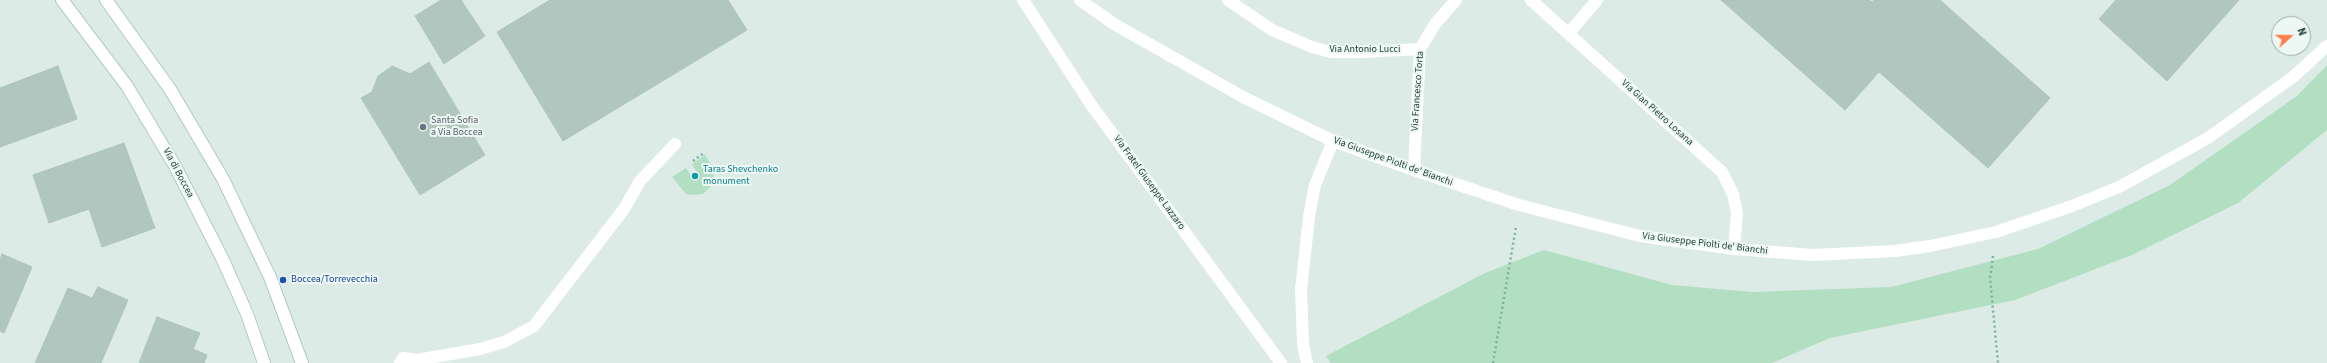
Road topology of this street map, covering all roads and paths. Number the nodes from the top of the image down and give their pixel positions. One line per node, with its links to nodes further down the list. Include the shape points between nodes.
1 (62, 0): 20 (street, Via di Boccea, via 127,86 175,166 223,260 247,314)
2 (106, 0): 21 (street, via 170,89 223,179 270,277)
3 (1023, 0): 23 (street, Via Fratel Giuseppe Lazzaro, via 1092,106)
4 (1080, 0): 12 (street, Via Giuseppe Piolti de' Bianchi, via 1114,24 1206,77)
5 (1228, 0): 11 (street, Via Antonio Lucci, via 1272,30 1331,52)
6 (1456, 0): 11 (street, Via Francesco Torta, via 1435,24)
7 (1531, 0): 9 (street, Via Gian Pietro Losana)
8 (1597, 0): 9 (street)
9 (1569, 33): 19 (street, Via Gian Pietro Losana, via 1722,172 1737,208)
10 (2327, 46): 18 (street, Via Giuseppe Piolti de' Bianchi, via 2294,77 2251,108 2208,138 2158,167 2120,187)
11 (1420, 49): 16 (street, Via Francesco Torta)
12 (1333, 141): 16 (street, Via Giuseppe Piolti de' Bianchi); 24 (street, via 1315,185 1308,225 1301,290)
13 (675, 144): 22 (street, via 640,181 624,209 534,326 504,342 480,349 417,360 403,358)
14 (704, 153): 15 (path)
15 (689, 163)
16 (1414, 170): 17 (street, Via Giuseppe Piolti de' Bianchi)
17 (1519, 205): 19 (street, Via Giuseppe Piolti de' Bianchi, via 1640,236); 25 (path)
18 (1996, 232): 19 (street, Via Giuseppe Piolti de' Bianchi, via 1895,251 1813,255); 26 (path, via 1990,278)
19 (1734, 249)
20 (264, 363)
21 (302, 363)
22 (400, 363)
23 (1281, 363)
24 (1307, 363)
25 (1493, 363)
26 (1998, 363)

